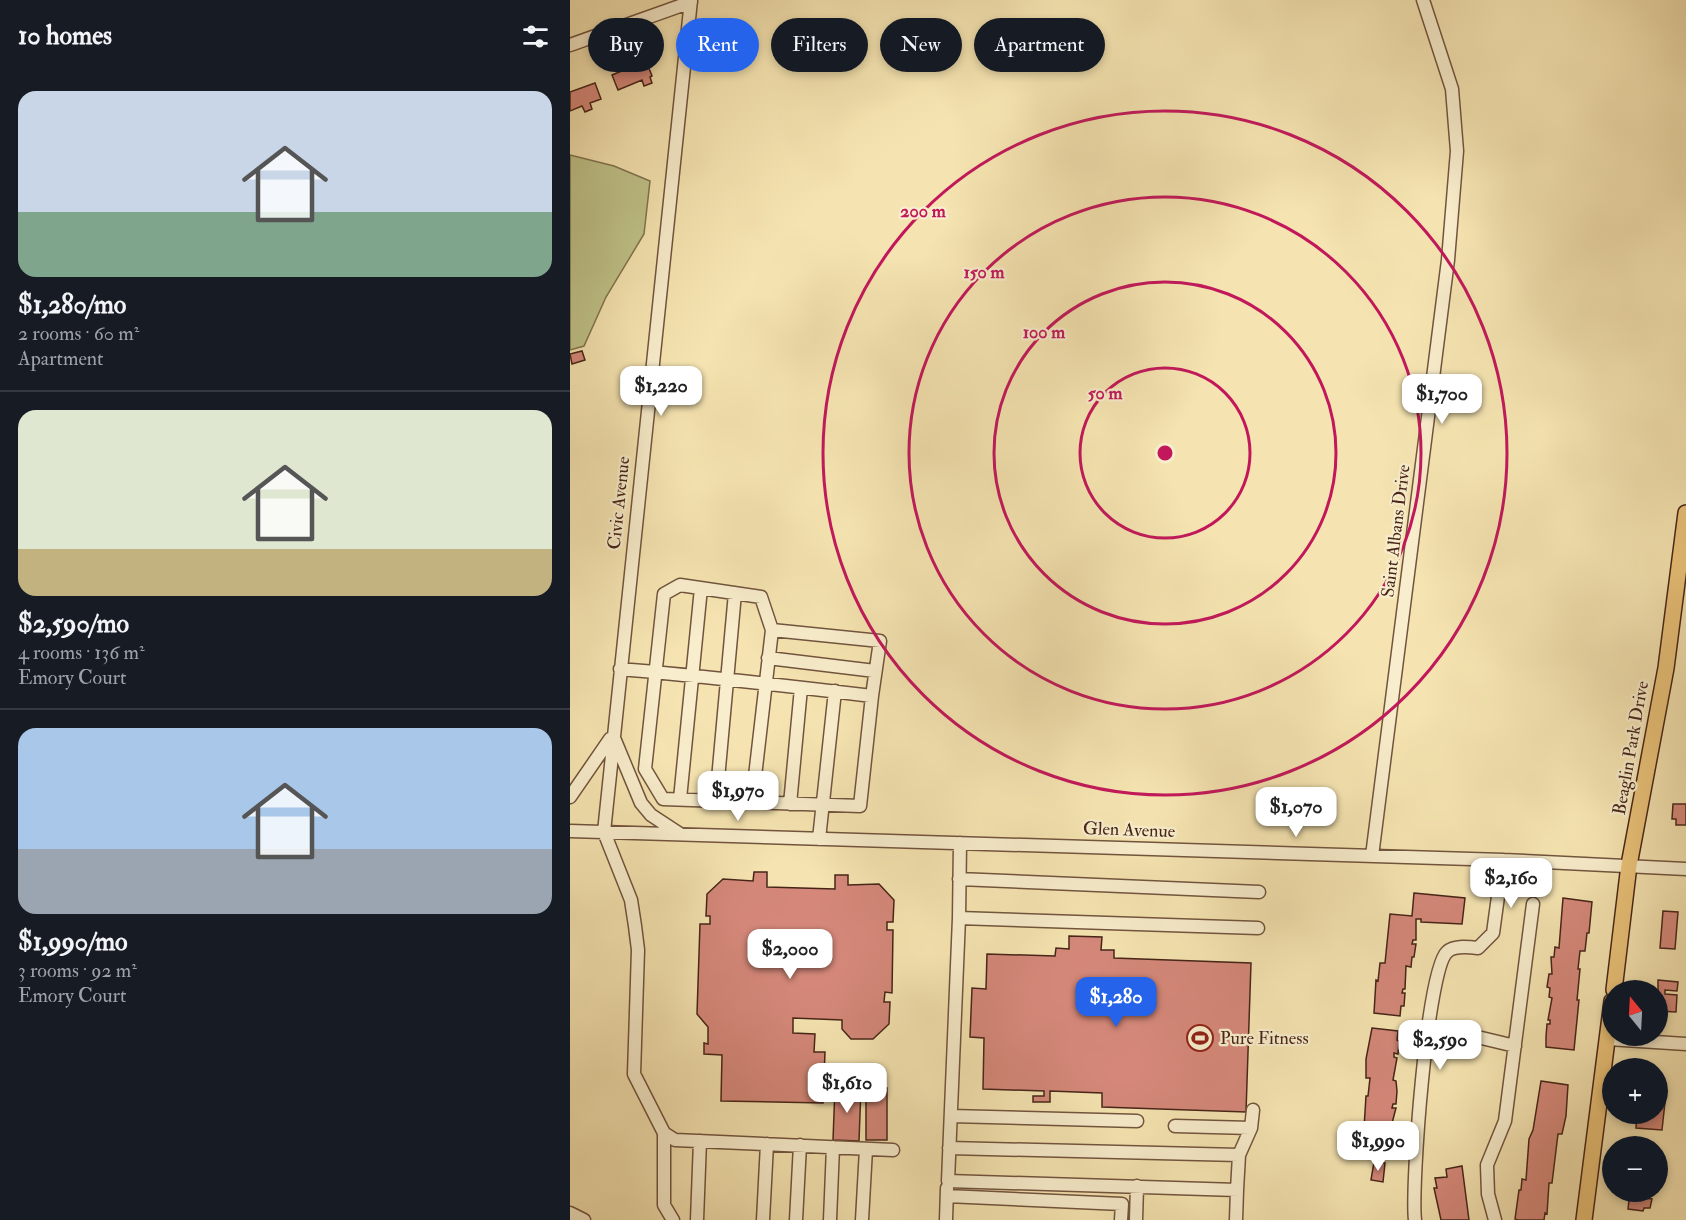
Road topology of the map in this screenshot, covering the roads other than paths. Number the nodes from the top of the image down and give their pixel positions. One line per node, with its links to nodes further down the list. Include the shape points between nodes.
1 (1424, 0): 30 (street, Saint Albans Drive, via 1452,89 1458,151 1448,260)
2 (691, 1): 3 (street); 9 (street, Civic Avenue)
3 (570, 45)
4 (1686, 513): 32 (main road, Beaglin Park Drive, via 1666,668)
5 (701, 588): 6 (street); 11 (street, via 680,585 664,594); 12 (street)
6 (735, 593): 7 (street, via 761,597); 13 (street)
7 (772, 630): 8 (street); 10 (street, via 880,641)
8 (768, 658): 10 (street); 14 (street)
9 (620, 669): 11 (street); 18 (street, Civic Avenue)
10 (875, 671): 17 (street)
11 (655, 672): 12 (street); 20 (street, via 645,769 663,799)
12 (693, 676): 13 (street); 20 (street)
13 (726, 680): 14 (street); 21 (street)
14 (764, 684): 15 (street); 22 (street)
15 (801, 688): 16 (street); 23 (street)
16 (835, 691): 17 (street); 24 (street)
17 (872, 696): 24 (street, via 860,806)
18 (612, 736): 19 (street); 26 (street, Civic Avenue); 27 (street, via 641,803 651,815)
19 (570, 797)
20 (680, 799): 21 (street)
21 (716, 801): 22 (street)
22 (752, 802): 23 (street)
23 (790, 804): 24 (street)
24 (822, 805): 28 (street)
25 (570, 831): 26 (street, Glen Avenue)
26 (604, 832): 27 (street, Glen Avenue); 50 (street, via 631,900 637,938 634,1074)
27 (681, 835): 28 (street, Glen Avenue)
28 (819, 839): 29 (street, Glen Avenue)
29 (960, 843): 30 (street, Glen Avenue); 34 (street)
30 (1372, 856): 31 (street, Glen Avenue)
31 (1503, 860): 32 (street, Glen Avenue); 75 (street, via 1493,933 1478,948 1451,949 1445,953 1435,982 1418,1144)
32 (1629, 865): 33 (street, Glen Avenue); 39 (main road, Beaglin Park Drive)
33 (1686, 868)
34 (959, 879): 35 (street); 37 (street)
35 (1259, 892)
36 (1533, 904): 43 (street)
37 (959, 918): 38 (street); 46 (street)
38 (1258, 928)
39 (1615, 980)
40 (1468, 1035): 43 (street)
41 (1668, 1043): 42 (street)
42 (1686, 1044)
43 (1515, 1046): 76 (street, via 1505,1121 1487,1164 1488,1194)
44 (1607, 1046): 77 (main road)
45 (1253, 1110): 49 (street)
46 (951, 1116): 47 (street); 55 (street)
47 (1137, 1121)
48 (1175, 1126): 49 (street)
49 (1251, 1128): 58 (street)
50 (664, 1133): 51 (street, via 675,1140); 65 (street, via 664,1205)
51 (700, 1141): 52 (street); 66 (street)
52 (767, 1144): 53 (street); 67 (street)
53 (800, 1145): 54 (street); 68 (street)
54 (833, 1147): 56 (street); 69 (street)
55 (949, 1148): 58 (street); 59 (street)
56 (866, 1149): 57 (street); 70 (street)
57 (893, 1150)
58 (1239, 1155): 61 (street)
59 (948, 1181): 60 (street); 62 (street)
60 (1137, 1186): 61 (street); 73 (street)
61 (1238, 1190): 74 (street)
62 (947, 1196): 71 (street); 72 (street, via 1122,1204)
63 (570, 1213): 64 (street)
64 (584, 1220)
65 (674, 1220)
66 (697, 1220)
67 (763, 1220)
68 (796, 1220)
69 (830, 1220)
70 (862, 1220)
71 (946, 1220)
72 (1121, 1220)
73 (1136, 1220)
74 (1236, 1220)
75 (1415, 1220)
76 (1495, 1220)
77 (1584, 1220)

